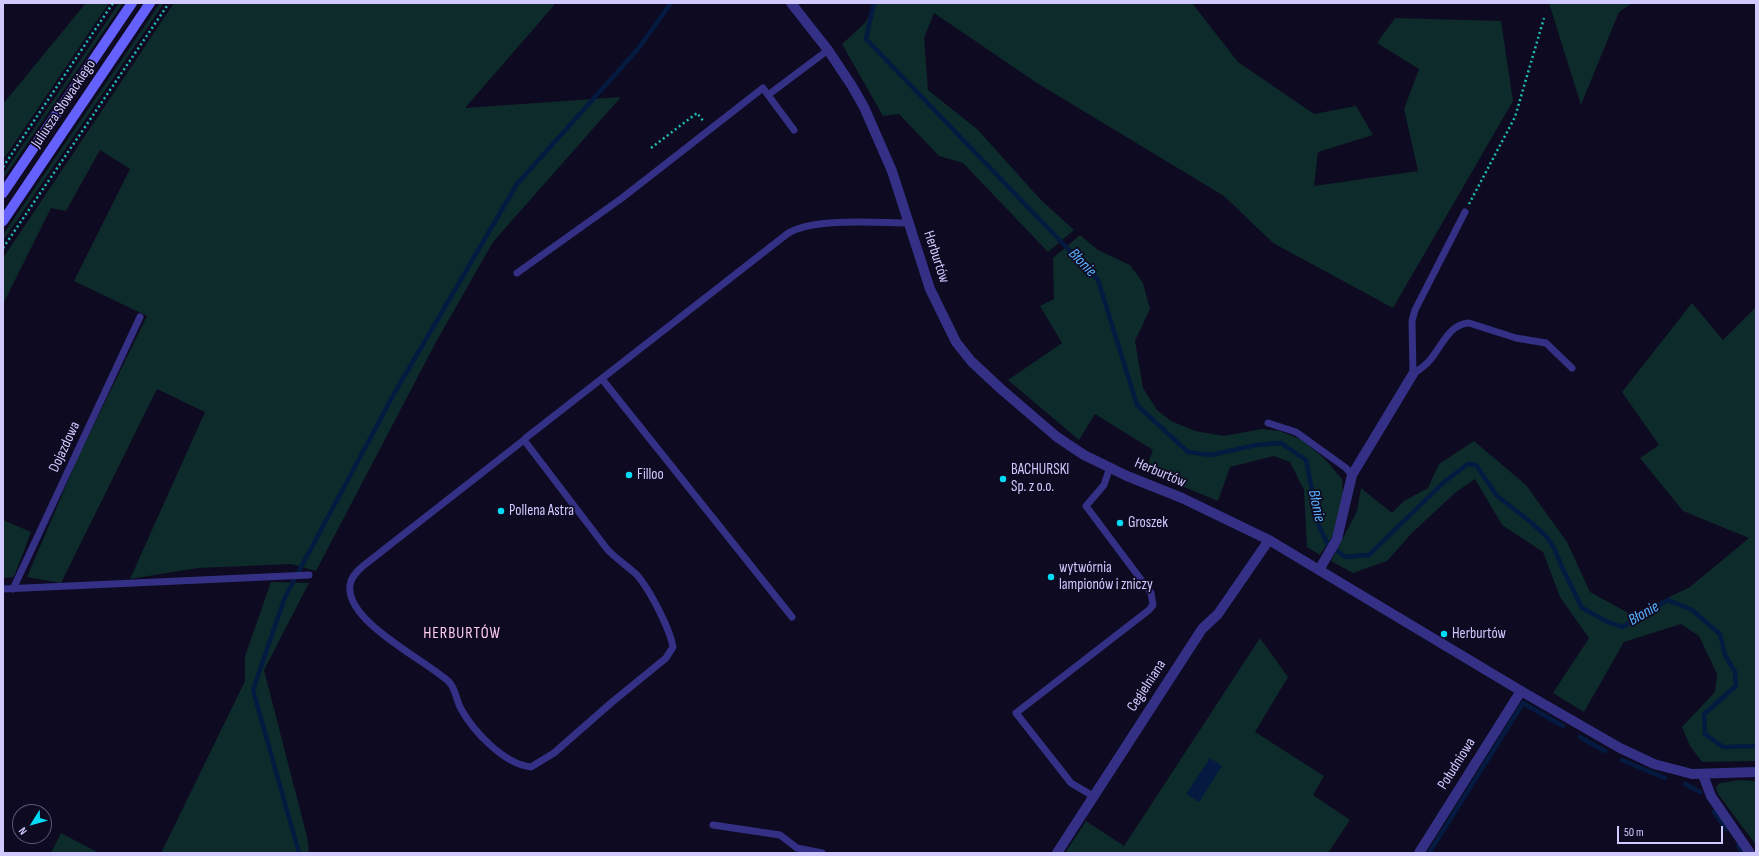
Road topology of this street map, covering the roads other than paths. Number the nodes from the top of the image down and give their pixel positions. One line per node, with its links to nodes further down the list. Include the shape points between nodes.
1 (132, 3): 7 (main road, Juliusza Słowackiego)
2 (150, 3): 9 (main road, Juliusza Słowackiego)
3 (791, 3): 4 (street, Herburtów)
4 (828, 50): 5 (lane); 10 (street, Herburtów, via 852,86 871,123 892,171)
5 (768, 95): 6 (lane); 11 (lane, via 763,88 622,198)
6 (794, 130)
7 (3, 193)
8 (1465, 212): 14 (lane, via 1415,310 1412,321)
9 (3, 221)
10 (909, 223): 15 (lane, via 822,224 802,226 794,230); 18 (street, Herburtów, via 930,289 956,342 971,360 1028,414 1079,452)
11 (517, 273)
12 (140, 317): 24 (lane, Dojazdowa)
13 (1572, 368): 14 (lane, via 1546,343 1516,338 1469,323 1455,327 1430,360)
14 (1413, 374): 19 (street)
15 (602, 379): 17 (lane); 25 (lane)
16 (1268, 423): 19 (lane, via 1296,432)
17 (524, 440): 17 (lane, via 363,566 351,580 350,587 357,609 383,635 450,683 465,716 495,750 510,761 531,767 554,753 666,658 673,648 656,606 637,576 607,549)
18 (1110, 468): 20 (street, Herburtów, via 1182,498); 29 (lane, via 1104,485 1086,506 1151,593 1153,605 1016,713 1071,783)
19 (1352, 475): 21 (street, via 1337,539)
20 (1269, 540): 21 (street, Herburtów); 29 (street, Cegielniana, via 1218,614 1202,630)
21 (1319, 570): 26 (street, Herburtów)
22 (309, 575): 24 (lane)
23 (3, 589): 24 (lane)
24 (13, 589)
25 (792, 617)
26 (1521, 690): 28 (street, Herburtów, via 1620,748 1654,764); 33 (street, Południowa)
27 (1756, 772): 28 (street, Herburtów)
28 (1703, 775): 34 (street, via 1711,796)
29 (1093, 796): 32 (street, Cegielniana)
30 (713, 825): 31 (lane, via 780,835 797,848)
31 (822, 853)
32 (1057, 853)
33 (1419, 853)
34 (1750, 853)

